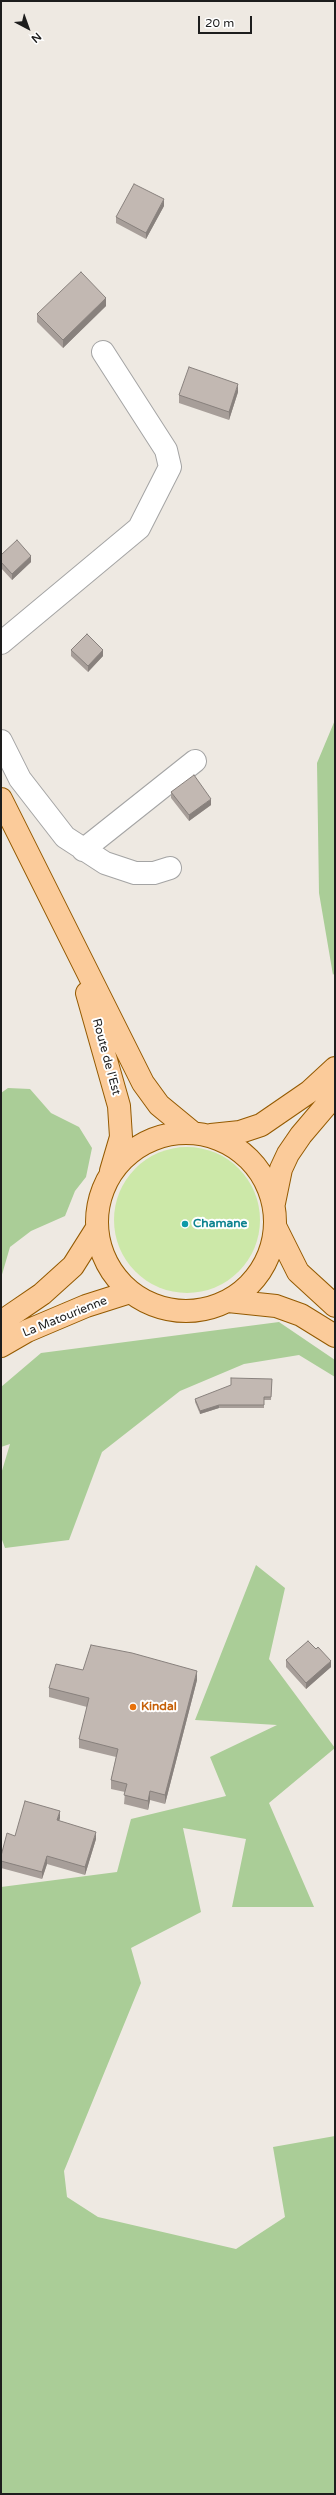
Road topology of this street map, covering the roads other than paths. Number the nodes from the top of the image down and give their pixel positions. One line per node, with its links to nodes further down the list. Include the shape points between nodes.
1 (104, 352): 2 (street, via 166,450 170,468 139,528)
2 (1, 643)
3 (1, 741): 5 (street)
4 (195, 761): 8 (street)
5 (20, 779): 6 (street); 8 (street, via 65,837)
6 (1, 794)
7 (1, 799): 10 (main road, Route de l'Est)
8 (83, 850): 9 (street, via 105,863 135,873 154,873)
9 (170, 868)
10 (71, 940): 13 (main road, Route de l'Est, via 143,1084 159,1105); 14 (main road, Route de l'Est, via 119,1106 121,1137)
11 (335, 1068): 13 (main road, via 309,1092 261,1125 240,1132)
12 (335, 1095): 15 (main road, via 288,1154 281,1169)
13 (201, 1134): 14 (main road, via 168,1134 145,1143 125,1157); 15 (main road, via 232,1145 251,1160 266,1180)
14 (109, 1176): 17 (main road, via 99,1201)
15 (274, 1203): 16 (main road)
16 (275, 1226): 19 (main road, via 269,1256 252,1282); 20 (main road, via 298,1272)
17 (97, 1228): 18 (main road, via 102,1252 113,1274); 21 (main road, La Matourienne, via 73,1266 42,1294)
18 (130, 1292): 19 (main road, via 152,1305 178,1311 204,1309); 23 (main road, La Matourienne, via 86,1306 26,1331)
19 (228, 1301): 22 (main road, via 276,1306 301,1315)
20 (335, 1306)
21 (1, 1322)
22 (335, 1336)
23 (1, 1346)

